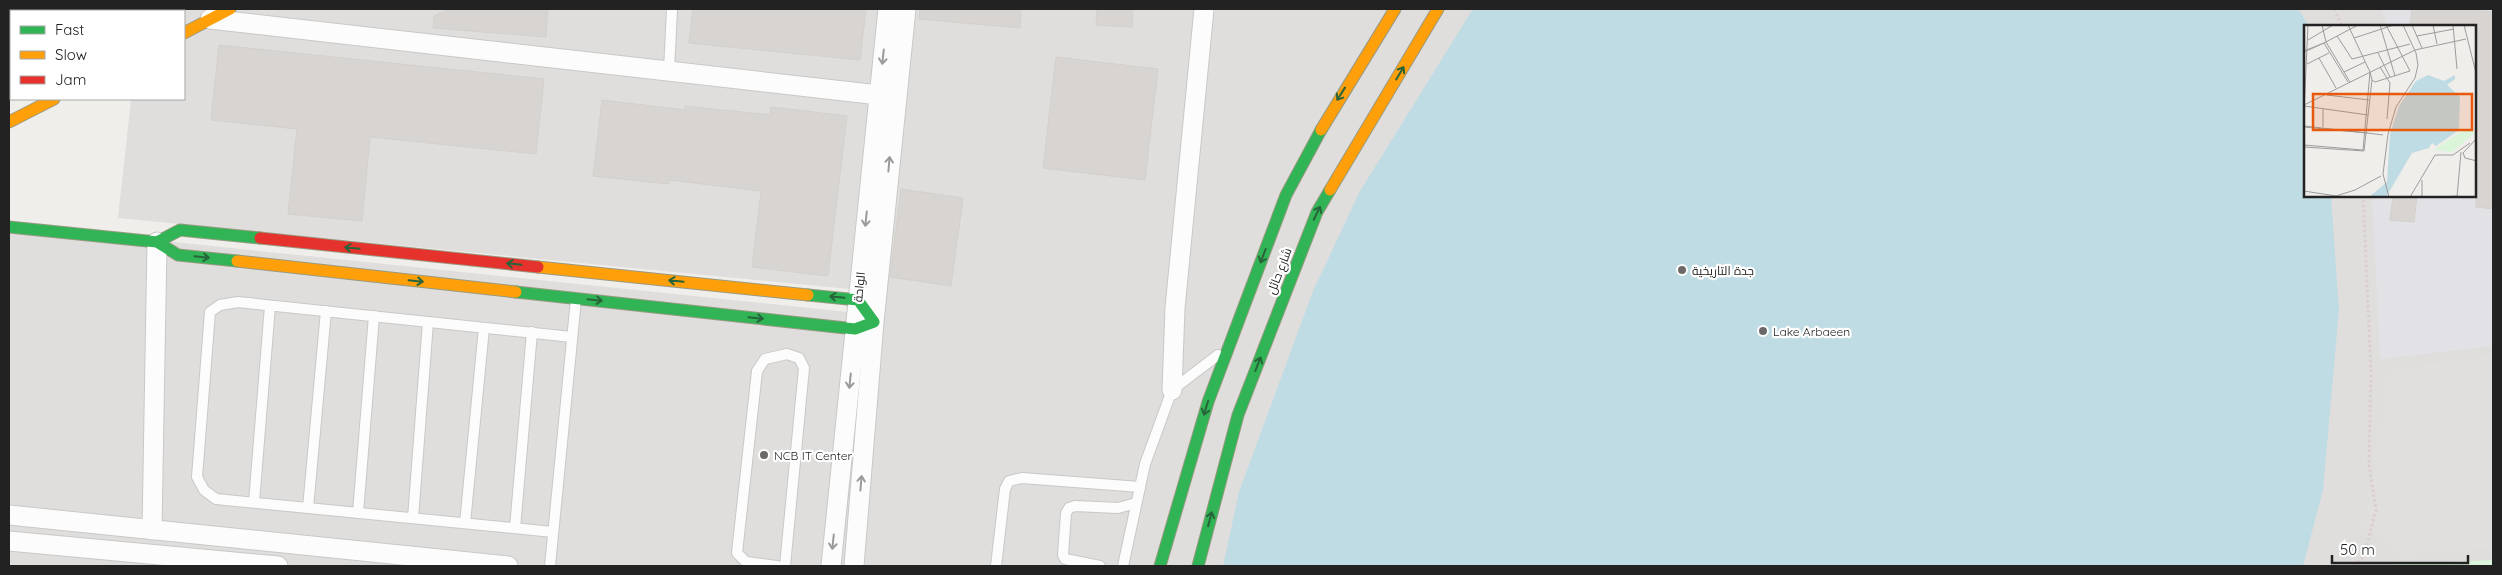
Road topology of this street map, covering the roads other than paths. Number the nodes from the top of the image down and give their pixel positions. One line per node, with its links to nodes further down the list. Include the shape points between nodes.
1 (230, 9): 8 (street)
2 (672, 9): 10 (lane)
3 (888, 9): 11 (street, الواحة, one-way to 11)
4 (906, 9): 22 (street, الواحة, one-way to 4)
5 (1204, 9): 28 (street, via 1175,308)
6 (1395, 9): 27 (street, شارع حائل, one-way to 27, via 1334,105 1286,195)
7 (1438, 9): 52 (street, شارع حائل, one-way to 7, via 1238,415 1317,212)
8 (210, 19): 9 (street); 10 (street)
9 (185, 32)
10 (669, 71): 11 (street)
11 (879, 95): 17 (street, الواحة, one-way to 17)
12 (52, 100): 13 (street)
13 (9, 122)
14 (9, 227): 15 (street)
15 (157, 242): 16 (street, one-way to 16, via 178,255); 16 (street, one-way to 15, via 180,230); 38 (street)
16 (578, 285): 17 (street, one-way to 16); 24 (street, one-way to 24); 26 (lane)
17 (858, 300): 22 (street); 24 (street, الواحة)
18 (270, 306): 19 (lane); 30 (lane); 30 (lane, via 238,302 220,305 210,312 197,477 204,490 216,499)
19 (326, 311): 20 (lane); 32 (lane)
20 (374, 316): 21 (lane); 33 (lane)
21 (428, 322): 23 (lane); 35 (lane)
22 (874, 322): 24 (street); 47 (street, الواحة, one-way to 22)
23 (484, 328): 25 (lane); 36 (lane)
24 (855, 329): 46 (street, الواحة, one-way to 46)
25 (532, 332): 26 (lane); 37 (lane)
26 (572, 337): 39 (lane)
27 (1229, 347): 28 (lane); 51 (street, شارع حائل, one-way to 51, via 1208,402)
28 (1172, 390): 29 (lane)
29 (1140, 487): 31 (lane); 48 (lane, via 1022,478 1008,481)
30 (254, 502): 32 (lane)
31 (1136, 503): 49 (lane, via 1118,508 1075,506 1066,513 1063,556); 50 (lane)
32 (308, 508): 33 (lane)
33 (358, 513): 35 (lane)
34 (9, 515): 38 (street)
35 (413, 518): 36 (lane)
36 (464, 523): 37 (lane)
37 (515, 528): 39 (lane)
38 (152, 530): 42 (street)
39 (553, 532): 43 (lane)
40 (9, 541): 41 (street)
41 (278, 566)
42 (508, 566)
43 (550, 566)
44 (777, 566): 45 (lane, via 746,562 737,553 757,371 765,359 787,354 799,358 804,368)
45 (785, 566)
46 (831, 566)
47 (854, 566)
48 (996, 566)
49 (1100, 566)
50 (1123, 566)
51 (1160, 566)
52 (1198, 566)

